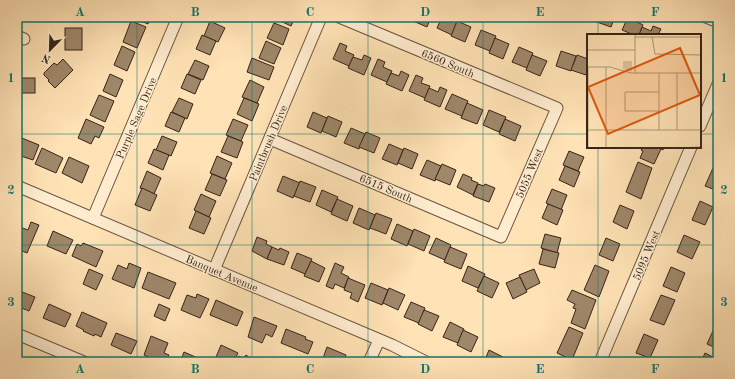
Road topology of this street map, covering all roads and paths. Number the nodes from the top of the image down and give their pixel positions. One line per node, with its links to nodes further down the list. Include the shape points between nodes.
1 (178, 17): 12 (street, Purple Sage Drive)
2 (321, 17): 9 (street, Paintbrush Drive)
3 (339, 17): 7 (street, 6560 South)
4 (706, 17): 5 (street)
5 (718, 22)
6 (718, 84): 8 (street)
7 (557, 108): 13 (street, 5055 West)
8 (701, 124)
9 (270, 139): 13 (street, 6515 South); 14 (street, Paintbrush Drive)
10 (691, 148): 20 (street, 5095 West)
11 (17, 186): 12 (street, Banquet Avenue)
12 (93, 218): 14 (street, Banquet Avenue)
13 (502, 237)
14 (214, 270): 16 (street, Banquet Avenue)
15 (17, 334): 17 (street)
16 (378, 340): 18 (street); 19 (street, Banquet Avenue)
17 (84, 362)
18 (369, 362)
19 (426, 362)
20 (600, 362)

